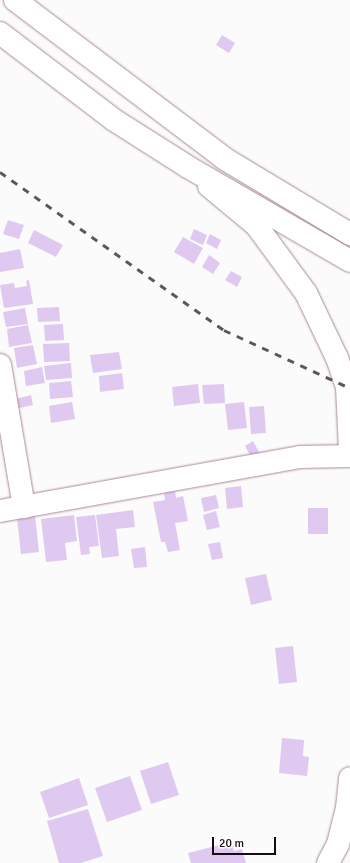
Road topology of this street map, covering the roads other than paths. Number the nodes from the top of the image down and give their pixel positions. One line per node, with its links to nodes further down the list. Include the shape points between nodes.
1 (15, 0): 4 (street, via 225,159)
2 (0, 33): 3 (street, via 114,120)
3 (188, 167): 5 (street); 7 (street, via 256,225 306,293 338,358 347,387)
4 (350, 234)
5 (350, 261)
6 (0, 365): 9 (street)
7 (350, 452)
8 (350, 456): 9 (street, via 300,457)
9 (24, 507): 10 (street)
10 (0, 511)
11 (350, 778): 12 (street)
12 (348, 808): 13 (street, via 338,844)
13 (328, 863)

